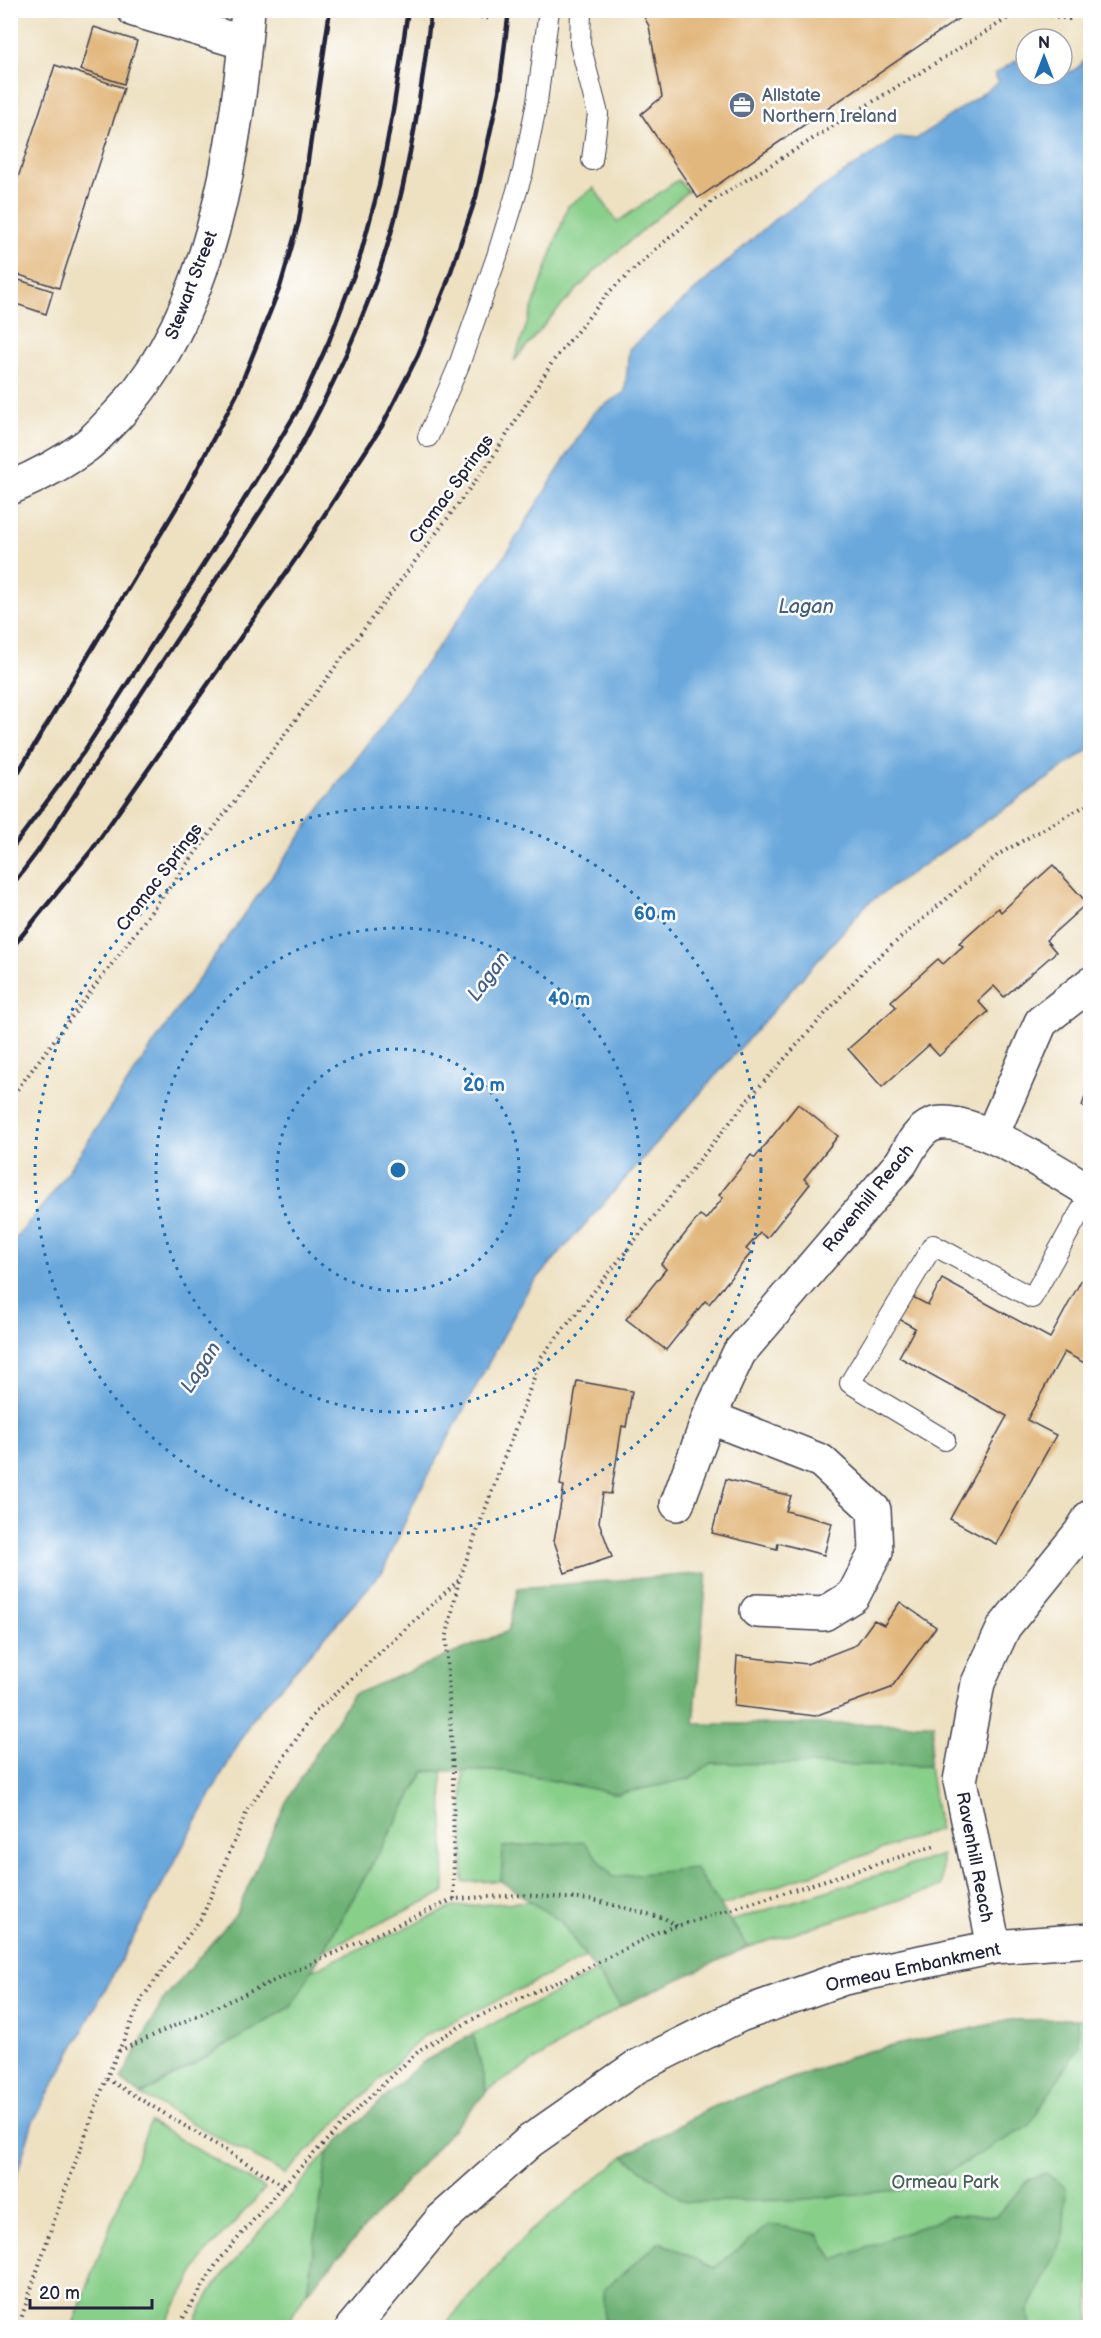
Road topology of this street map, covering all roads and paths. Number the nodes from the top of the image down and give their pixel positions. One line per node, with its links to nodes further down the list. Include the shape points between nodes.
1 (14, 10): 13 (path)
2 (134, 10): 15 (street)
3 (248, 10): 15 (street, Stewart Street)
4 (365, 10): 9 (path)
5 (549, 10): 17 (lane, via 523,171 459,365)
6 (581, 10): 16 (lane, via 580,44 598,114)
7 (1021, 10): 8 (path, Cromac Springs, via 1069,19); 21 (path, Cromac Springs, via 714,200 609,292 553,361 489,463)
8 (1083, 10)
9 (372, 11): 11 (path)
10 (442, 11): 12 (path)
11 (396, 12)
12 (469, 13): 14 (path)
13 (10, 16)
14 (492, 19)
15 (245, 43): 18 (street, Stewart Street, via 235,124 217,216 189,302 164,355 129,405 87,446)
16 (592, 160)
17 (428, 437)
18 (10, 488)
19 (1090, 802): 28 (path, via 999,854 870,964 744,1106 542,1356)
20 (1090, 984): 22 (street, via 1041,1022)
21 (10, 1099)
22 (992, 1135): 23 (street, Ravenhill Reach); 24 (street, Ravenhill Reach, via 949,1123 932,1125 917,1137 901,1163 739,1353)
23 (1090, 1193): 25 (lane, via 1032,1298 933,1245 850,1383)
24 (709, 1417): 26 (street, Ravenhill Reach); 29 (street, via 821,1461 874,1510 876,1552 853,1596 824,1614)
25 (945, 1440)
26 (677, 1504)
27 (1090, 1517): 30 (street, Ravenhill Reach, via 1004,1627 978,1683 960,1781)
28 (459, 1580): 31 (path, via 446,1639); 35 (path, via 315,1712 248,1809 202,1917 143,1997)
29 (757, 1611)
30 (970, 1835): 32 (path); 34 (street, Ravenhill Reach)
31 (454, 1899): 32 (path, via 522,1895 593,1900 664,1918); 35 (path)
32 (678, 1926): 37 (path, via 475,2018 421,2049)
33 (1090, 1940): 34 (street, Ormeau Embankment)
34 (994, 1947): 40 (street, Ormeau Embankment, via 844,1978 740,2015 636,2067 530,2141 441,2220)
35 (118, 2052): 36 (path)
36 (106, 2079): 37 (path); 38 (path)
37 (283, 2185): 39 (path, via 217,2263)
38 (18, 2328)
39 (177, 2328)
40 (352, 2328)

